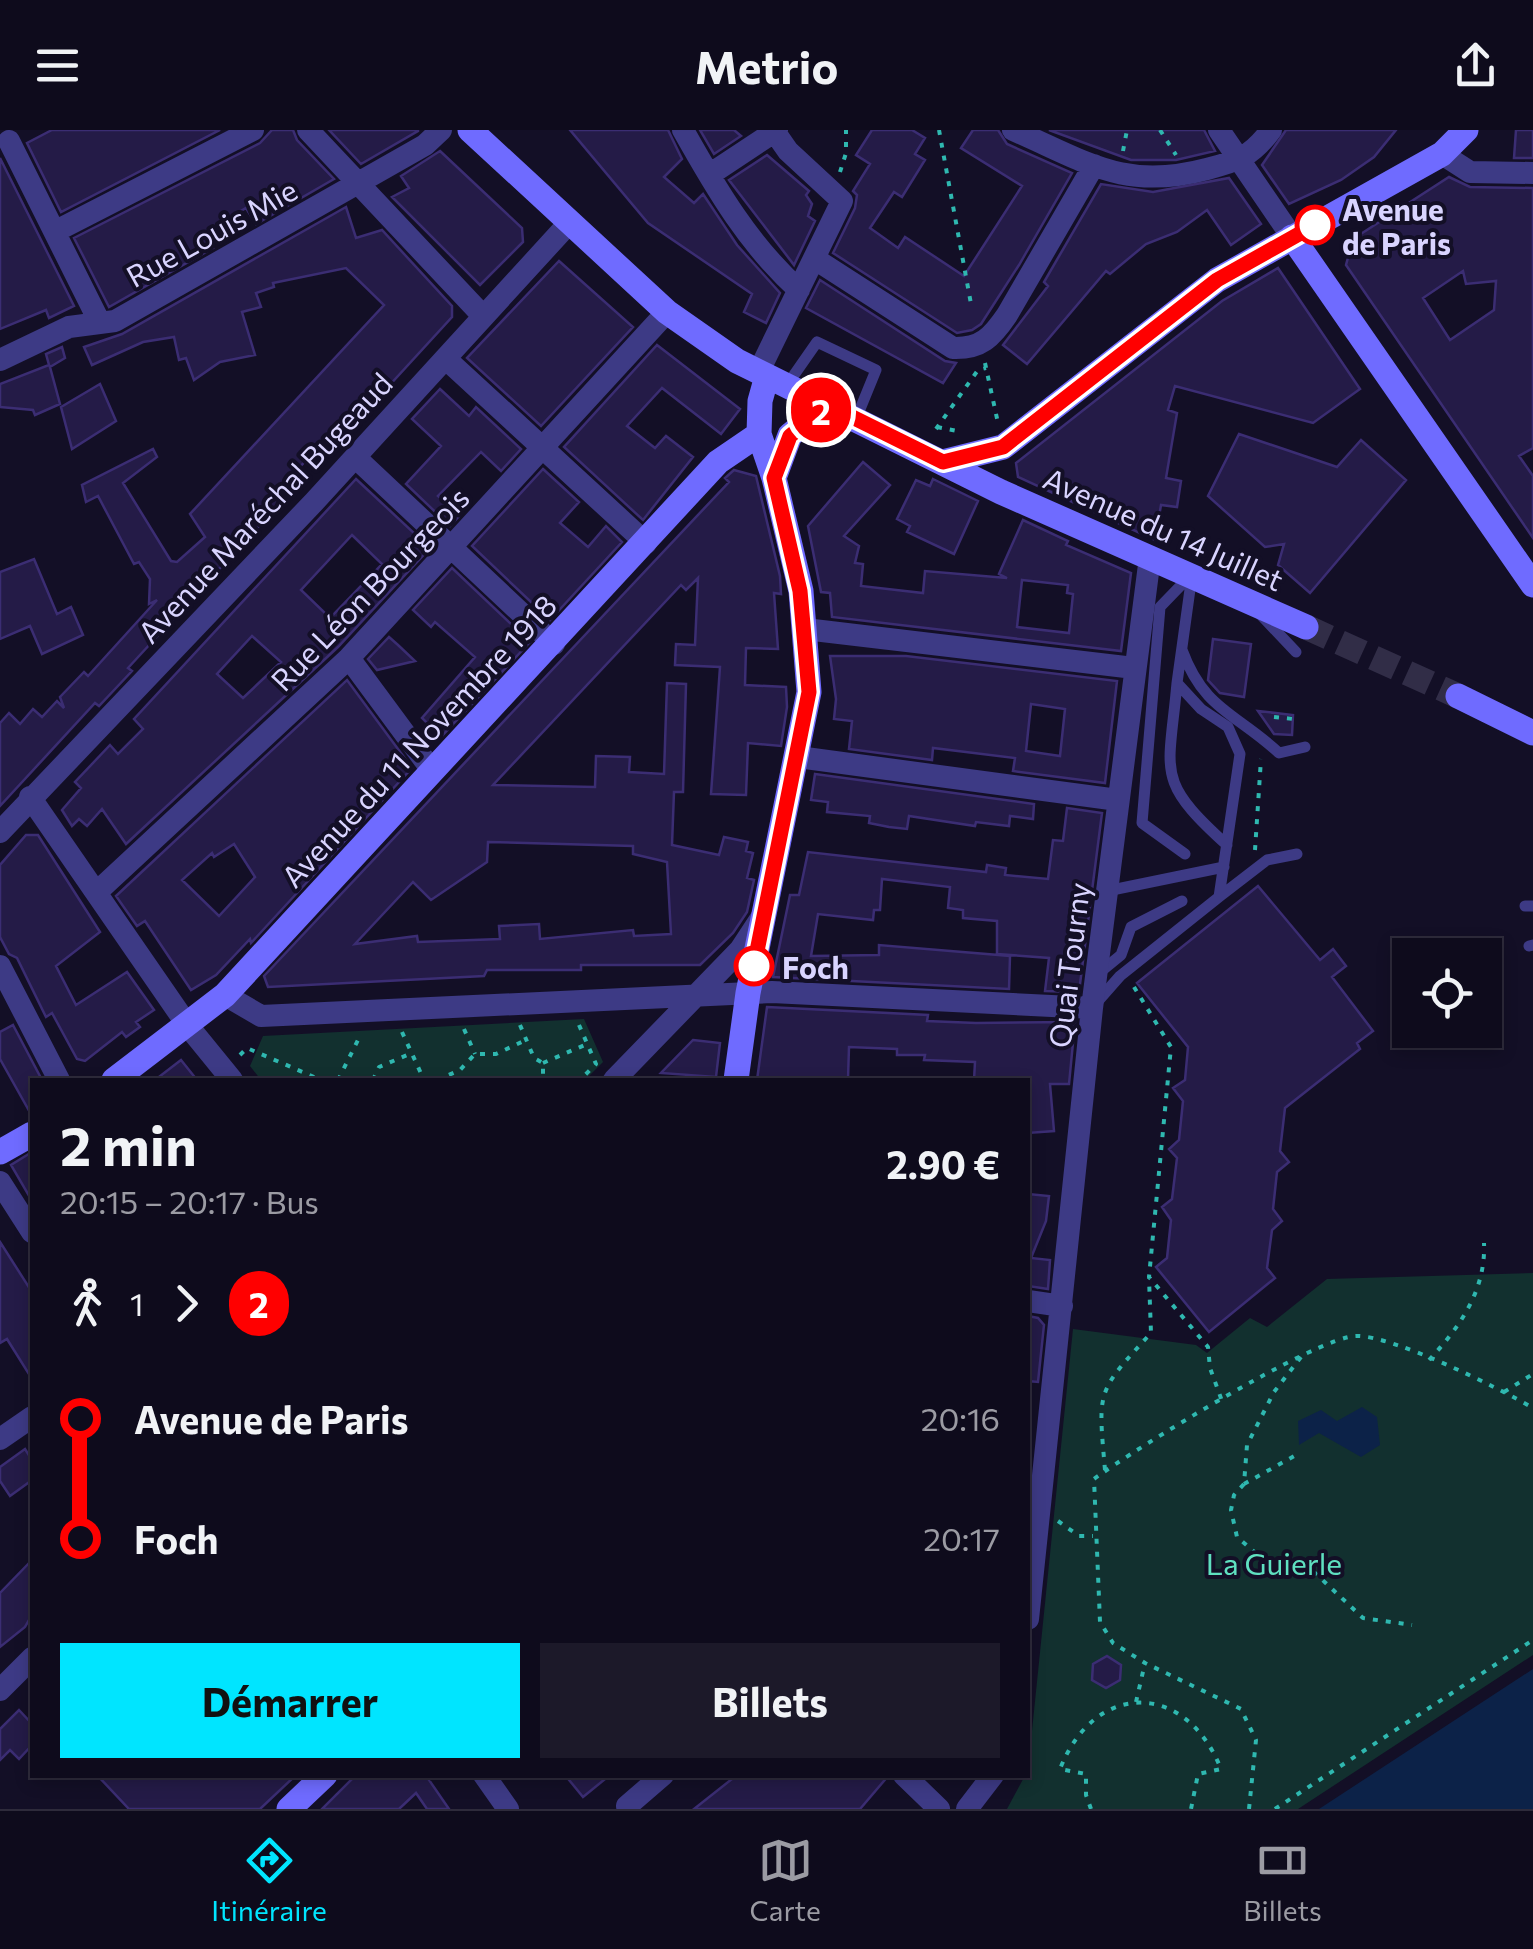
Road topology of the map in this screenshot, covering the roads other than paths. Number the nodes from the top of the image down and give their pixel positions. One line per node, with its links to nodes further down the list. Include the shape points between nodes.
1 (253, 130): 19 (street)
2 (308, 130): 17 (street)
3 (441, 130): 17 (street, Rue Louis Mie)
4 (470, 130): 18 (main road, Avenue du 14 Juillet)
5 (684, 130): 16 (street)
6 (776, 130): 16 (street); 21 (street, via 788,151 842,202)
7 (1013, 130): 14 (street)
8 (1219, 130): 13 (street)
9 (1271, 130): 13 (street)
10 (1466, 130): 12 (main road)
11 (12, 139): 19 (street)
12 (1442, 154): 15 (street, via 1470,172); 20 (main road)
13 (1240, 162): 14 (street, via 1165,179 1126,178); 20 (street)
14 (1094, 165): 21 (street, via 1007,315 991,338 971,348 953,348)
15 (1533, 173)
16 (709, 175): 22 (street, via 774,268)
17 (359, 182): 24 (street); 25 (street, Rue Louis Mie)
18 (570, 222): 23 (main road, Avenue du 14 Juillet); 24 (street, Avenue Maréchal Bugeaud)
19 (56, 231): 25 (street)
20 (1292, 237): 34 (main road, via 1217,280 1003,447); 40 (main road)
21 (815, 259): 22 (street)
22 (799, 290): 28 (street)
23 (667, 312): 28 (main road, Avenue du 14 Juillet); 32 (street, Rue Léon Bourgeois)
24 (483, 316): 26 (street, Avenue Maréchal Bugeaud)
25 (100, 324): 27 (street, Rue Louis Mie, via 68,327)
26 (446, 358): 32 (street); 33 (street, Avenue Maréchal Bugeaud)
27 (0, 360)
28 (771, 377): 29 (main road, Avenue du 14 Juillet); 30 (lane, via 817,342 876,370); 31 (main road, via 760,401)
29 (828, 405): 30 (main road, Avenue du 14 Juillet); 35 (main road, via 790,436)
30 (856, 419): 34 (main road, Avenue du 14 Juillet)
31 (759, 434): 35 (main road); 36 (main road, Avenue du 11 Novembre 1918, via 718,462)
32 (544, 448): 36 (street); 37 (street, Rue Léon Bourgeois)
33 (355, 457): 37 (street); 53 (street, Avenue Maréchal Bugeaud)
34 (943, 462): 38 (main road, Avenue du 14 Juillet)
35 (774, 478): 41 (main road)
36 (646, 544): 43 (main road, Avenue du 11 Novembre 1918)
37 (452, 548): 43 (street); 45 (street, Rue Léon Bourgeois)
38 (1150, 558): 39 (main road, Avenue du 14 Juillet); 46 (street, Quai Tourny)
39 (1192, 575): 42 (main road, Avenue du 14 Juillet, via 1247,600); 44 (lane); 57 (lane, via 1160,606 1142,823)
40 (1533, 585)
41 (804, 628): 46 (street); 51 (main road, via 809,692)
42 (1301, 640)
43 (554, 644): 52 (main road, Avenue du 11 Novembre 1918)
44 (1180, 646): 47 (lane); 50 (lane, via 1210,702 1279,753)
45 (349, 658): 52 (street); 60 (street, Rue Léon Bourgeois)
46 (1134, 668): 54 (street, Quai Tourny)
47 (1178, 683): 56 (lane, via 1169,776 1176,794); 56 (lane, via 1228,726 1240,754)
48 (1458, 696): 49 (main road)
49 (1533, 733)
50 (1305, 746)
51 (798, 757): 54 (street); 64 (main road)
52 (431, 769): 69 (main road, Avenue du 11 Novembre 1918)
53 (30, 797): 55 (street, Avenue Maréchal Bugeaud); 60 (street)
54 (1118, 800): 61 (street, Quai Tourny)
55 (0, 832)
56 (1227, 845): 59 (lane)
57 (1185, 854)
58 (1296, 854): 62 (lane, via 1267,860)
59 (1224, 867): 61 (lane); 62 (lane)
60 (98, 890): 71 (street)
61 (1106, 891): 66 (street, Quai Tourny)
62 (1219, 896): 70 (lane, via 1120,976)
63 (1182, 901): 66 (lane, via 1130,927 1121,955)
64 (766, 911): 67 (main road); 68 (street, via 740,950)
65 (0, 966): 73 (street)
66 (1096, 975): 70 (street, Quai Tourny)
67 (748, 993): 68 (street); 70 (street); 76 (main road)
68 (694, 995): 69 (street, via 270,1016); 75 (street)
69 (225, 996): 71 (main road, Avenue du 11 Novembre 1918)
70 (1092, 1008): 82 (street, Quai Tourny)
71 (188, 1026): 72 (street); 74 (main road, Avenue du 11 Novembre 1918)
72 (228, 1075)
73 (58, 1078)
74 (117, 1078)
75 (616, 1078)
76 (736, 1078)
77 (30, 1135): 78 (main road)
78 (0, 1152)
79 (0, 1182): 80 (street)
80 (30, 1229)
81 (1030, 1301): 82 (street)
82 (1062, 1306): 85 (street, Quai Tourny)
83 (30, 1418): 84 (street)
84 (0, 1439)
85 (1035, 1507): 86 (street, Quai Tourny)
86 (1030, 1587)
87 (30, 1660): 88 (street)
88 (0, 1690)
89 (322, 1778): 95 (main road)
90 (486, 1778): 96 (street)
91 (660, 1778): 94 (street)
92 (907, 1778): 97 (street)
93 (991, 1778): 98 (street)
94 (627, 1806)
95 (289, 1809)
96 (508, 1809)
97 (939, 1809)
98 (966, 1809)

